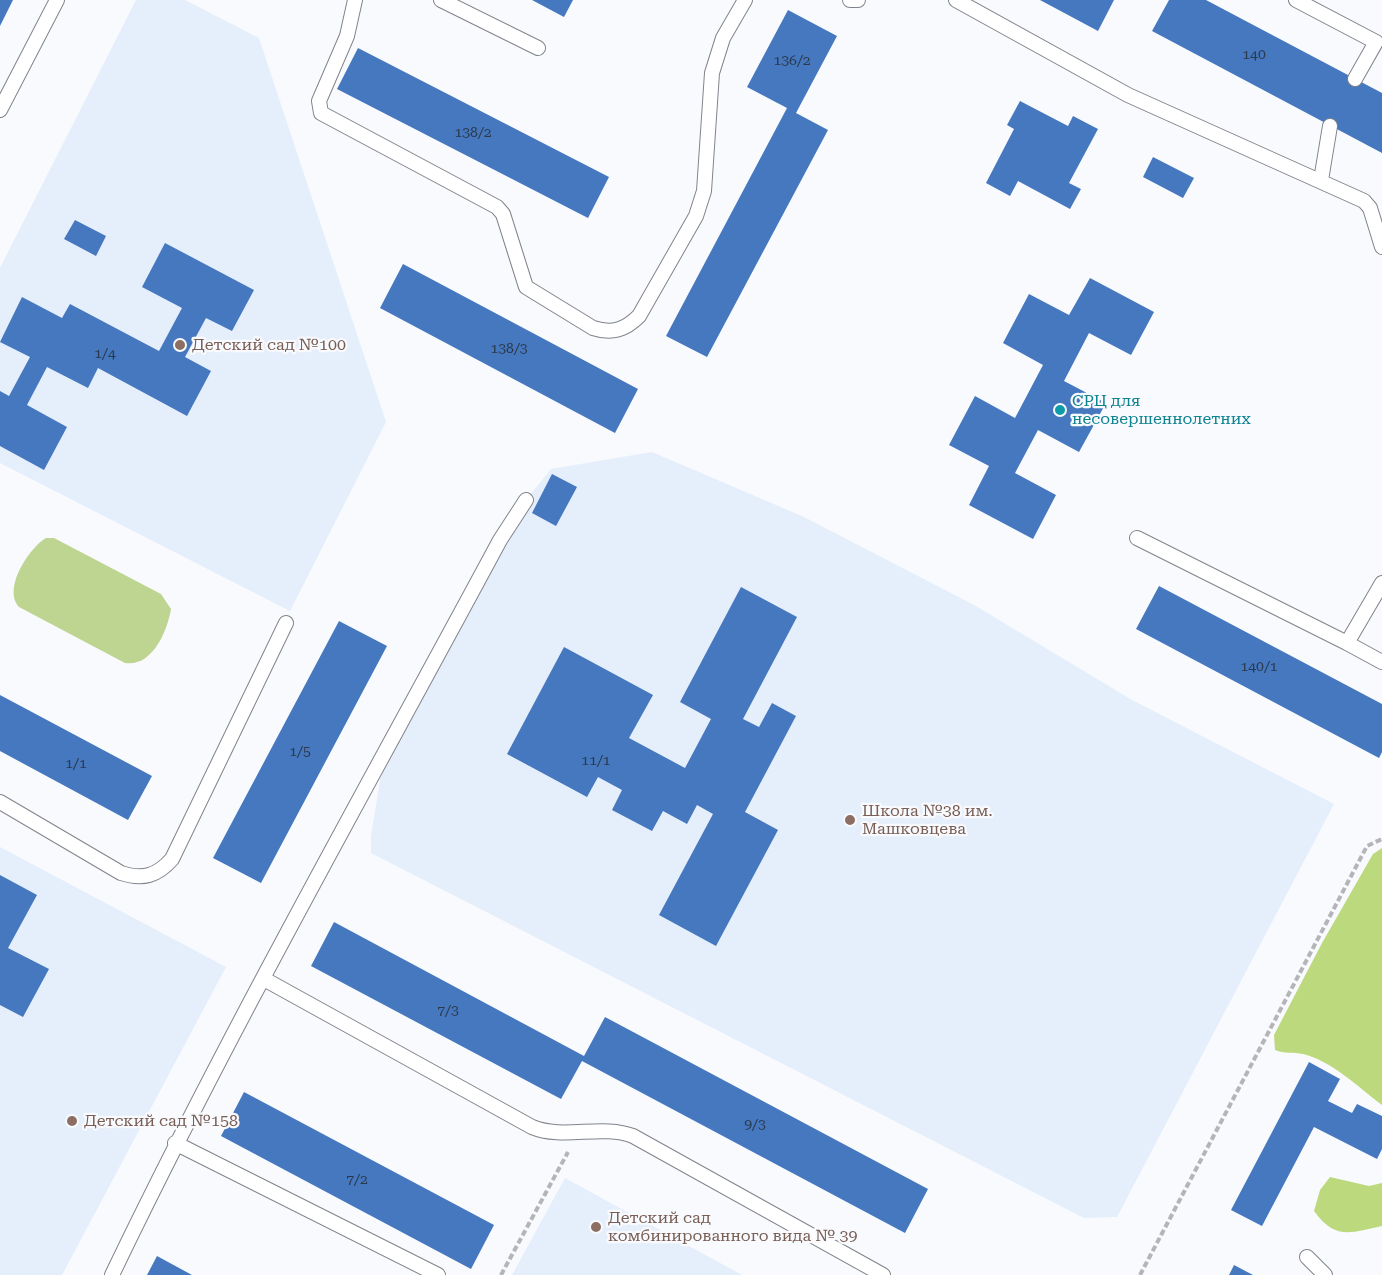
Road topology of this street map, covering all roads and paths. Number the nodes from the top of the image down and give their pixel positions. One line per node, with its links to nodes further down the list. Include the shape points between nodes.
1 (57, 0): 12 (lane)
2 (355, 0): 4 (lane, via 347,36 319,101 321,113 500,209 526,287 605,332 618,331 639,316 696,216 704,191 712,73 723,38)
3 (441, 0): 10 (lane)
4 (745, 0)
5 (850, 0): 6 (lane)
6 (858, 0)
7 (956, 0): 14 (lane, via 1128,95)
8 (1296, 0): 9 (lane)
9 (1379, 35): 11 (lane)
10 (538, 48)
11 (1355, 79)
12 (0, 110)
13 (1330, 126): 14 (lane)
14 (1320, 180): 15 (lane, via 1367,203)
15 (1382, 247)
16 (526, 500): 24 (lane, via 500,540 315,878)
17 (1137, 538): 20 (lane)
18 (1382, 583): 20 (lane)
19 (286, 623): 22 (lane, via 172,859 162,869 150,876 121,873)
20 (1347, 643): 21 (lane)
21 (1382, 662)
22 (0, 802)
23 (1382, 839): 32 (path, via 1367,846)
24 (264, 979): 25 (lane, via 531,1127 548,1132); 26 (lane)
25 (578, 1132): 30 (path); 31 (lane, via 633,1136)
26 (175, 1143): 28 (lane); 29 (lane)
27 (1307, 1257): 33 (lane)
28 (111, 1275)
29 (438, 1275)
30 (501, 1275)
31 (883, 1275)
32 (1140, 1275)
33 (1325, 1275)

